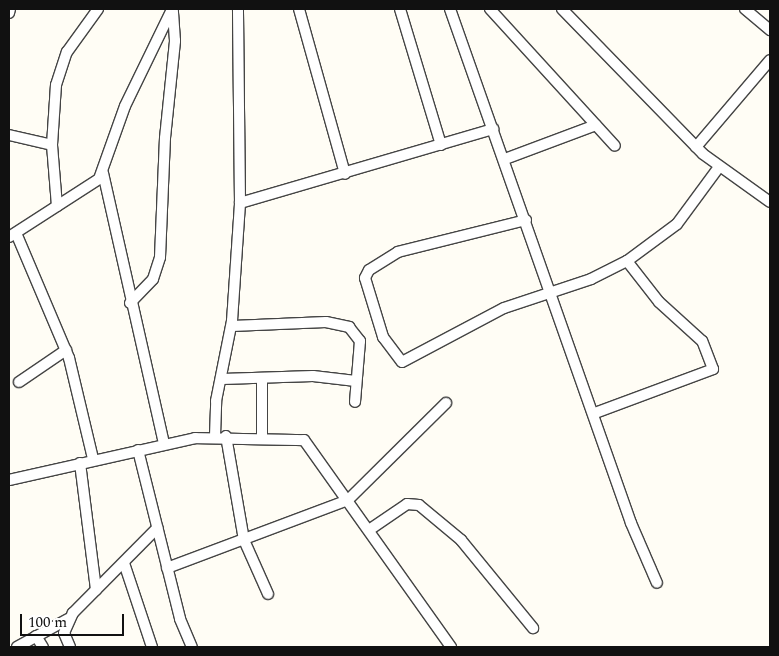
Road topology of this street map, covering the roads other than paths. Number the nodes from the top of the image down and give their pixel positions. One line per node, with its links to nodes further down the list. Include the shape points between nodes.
1 (10, 9): 11 (street)
2 (98, 9): 19 (street, via 62,62 53,98)
3 (172, 9): 13 (street); 14 (street)
4 (238, 9): 28 (street)
5 (299, 9): 26 (street)
6 (400, 9): 20 (street)
7 (450, 9): 17 (street)
8 (490, 9): 16 (street)
9 (745, 9): 12 (street)
10 (565, 10): 22 (street)
11 (9, 13)
12 (770, 30)
13 (159, 36): 14 (street); 25 (street, via 125,106)
14 (175, 41): 34 (street, via 164,146 160,257 153,279)
15 (770, 60): 22 (street)
16 (596, 125): 21 (street); 23 (street)
17 (493, 129): 20 (street); 23 (street)
18 (9, 135): 19 (street)
19 (52, 145): 29 (street)
20 (441, 145): 26 (street)
21 (615, 146)
22 (696, 147): 24 (street)
23 (505, 159): 30 (street)
24 (719, 167): 27 (street); 32 (street, via 672,229)
25 (103, 173): 29 (street, via 93,185); 34 (street)
26 (345, 174): 28 (street)
27 (770, 202)
28 (240, 203): 35 (street)
29 (57, 206): 31 (street)
30 (526, 220): 33 (street); 33 (street, via 398,252 369,270 365,278 382,337 402,362 504,308)
31 (12, 235): 36 (street)
32 (627, 262): 33 (street); 43 (street, via 659,302 702,341 713,369)
33 (551, 292): 43 (street)
34 (130, 303): 47 (street)
35 (232, 326): 38 (street); 39 (street, via 344,325 355,332 360,341)
36 (66, 350): 40 (street); 49 (street)
37 (262, 378): 38 (street); 39 (street, via 313,376); 46 (street)
38 (222, 379): 44 (street)
39 (356, 381): 41 (street)
40 (19, 382)
41 (355, 402)
42 (446, 403): 52 (street)
43 (595, 413): 58 (street)
44 (215, 436): 45 (street); 47 (street)
45 (226, 436): 46 (street); 55 (street)
46 (262, 436): 52 (street, via 304,440)
47 (164, 444): 48 (street)
48 (138, 450): 49 (street); 53 (street)
49 (93, 459): 50 (street)
50 (80, 462): 51 (street); 59 (street)
51 (9, 480)
52 (348, 500): 54 (street); 55 (street)
53 (157, 528): 56 (street); 57 (street)
54 (370, 530): 62 (street, via 407,504 419,505 461,540); 69 (street)
55 (244, 540): 57 (street); 60 (street)
56 (124, 563): 59 (street); 67 (street)
57 (167, 568): 68 (street, via 182,626)
58 (657, 583)
59 (96, 590): 61 (street)
60 (268, 594)
61 (68, 619): 63 (street); 66 (street, via 64,633)
62 (533, 628)
63 (36, 636): 64 (street); 65 (street)
64 (17, 647)
65 (43, 647)
66 (70, 647)
67 (152, 647)
68 (192, 647)
69 (451, 647)

